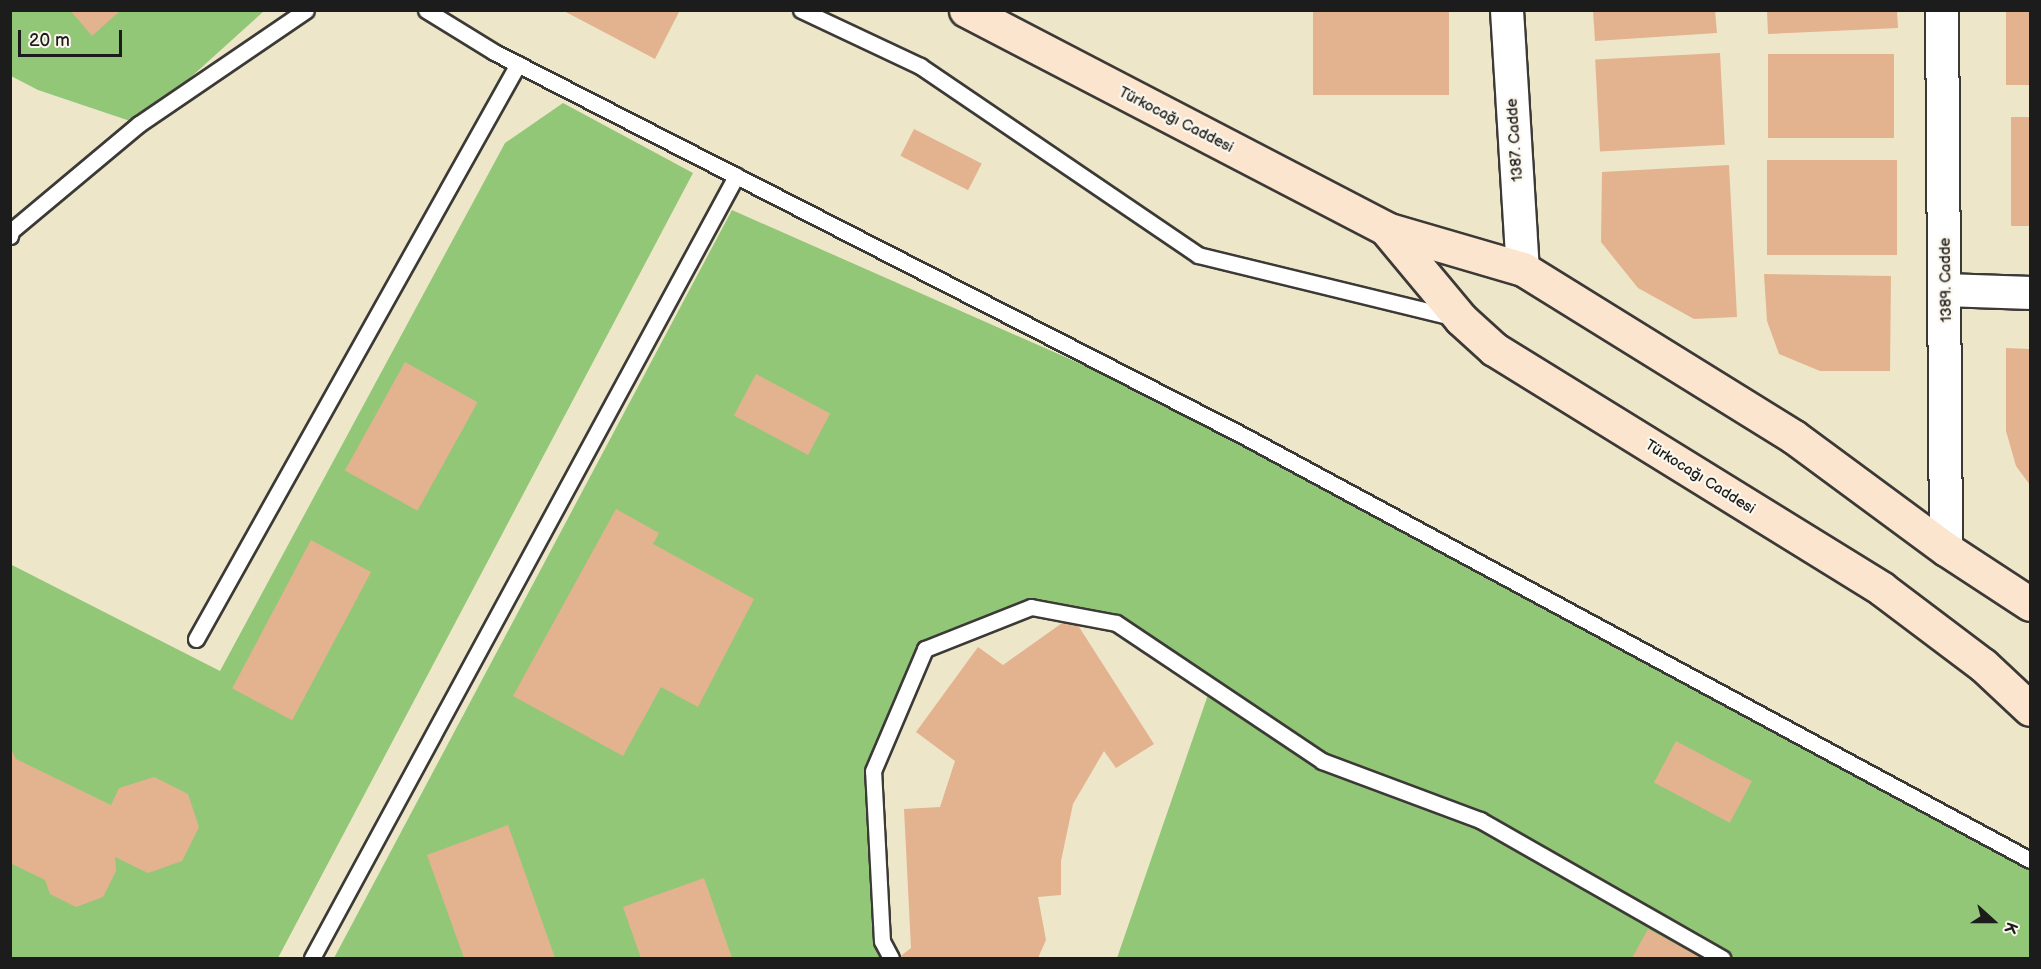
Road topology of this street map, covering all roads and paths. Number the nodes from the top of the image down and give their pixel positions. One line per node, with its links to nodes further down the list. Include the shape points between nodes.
1 (306, 10): 10 (lane, via 139,124 11,231)
2 (426, 10): 7 (lane)
3 (801, 10): 14 (lane, via 920,66 1198,255)
4 (966, 10): 9 (main road, Türkocağı Caddesi)
5 (1507, 10): 11 (street, 1387. Cadde)
6 (1942, 10): 12 (street, 1389. Cadde)
7 (518, 64): 8 (lane); 17 (lane)
8 (736, 176): 19 (lane, via 1244,436); 20 (lane)
9 (1386, 229): 11 (main road, Türkocağı Caddesi); 14 (main road, Türkocağı Caddesi)
10 (10, 236)
11 (1523, 269): 15 (main road, Türkocağı Caddesi, via 1794,437)
12 (1946, 290): 13 (street); 15 (street, 1389. Cadde)
13 (2031, 293)
14 (1461, 319): 18 (main road, Türkocağı Caddesi, via 1494,349 1881,589 1983,665)
15 (1946, 549): 16 (main road, Türkocağı Caddesi)
16 (2031, 604)
17 (196, 639)
18 (2031, 709)
19 (2031, 860)
20 (312, 958)
21 (891, 958): 22 (lane, via 882,941 873,771 925,649 1031,607 1116,622 1322,761 1480,820)
22 (1722, 958)

